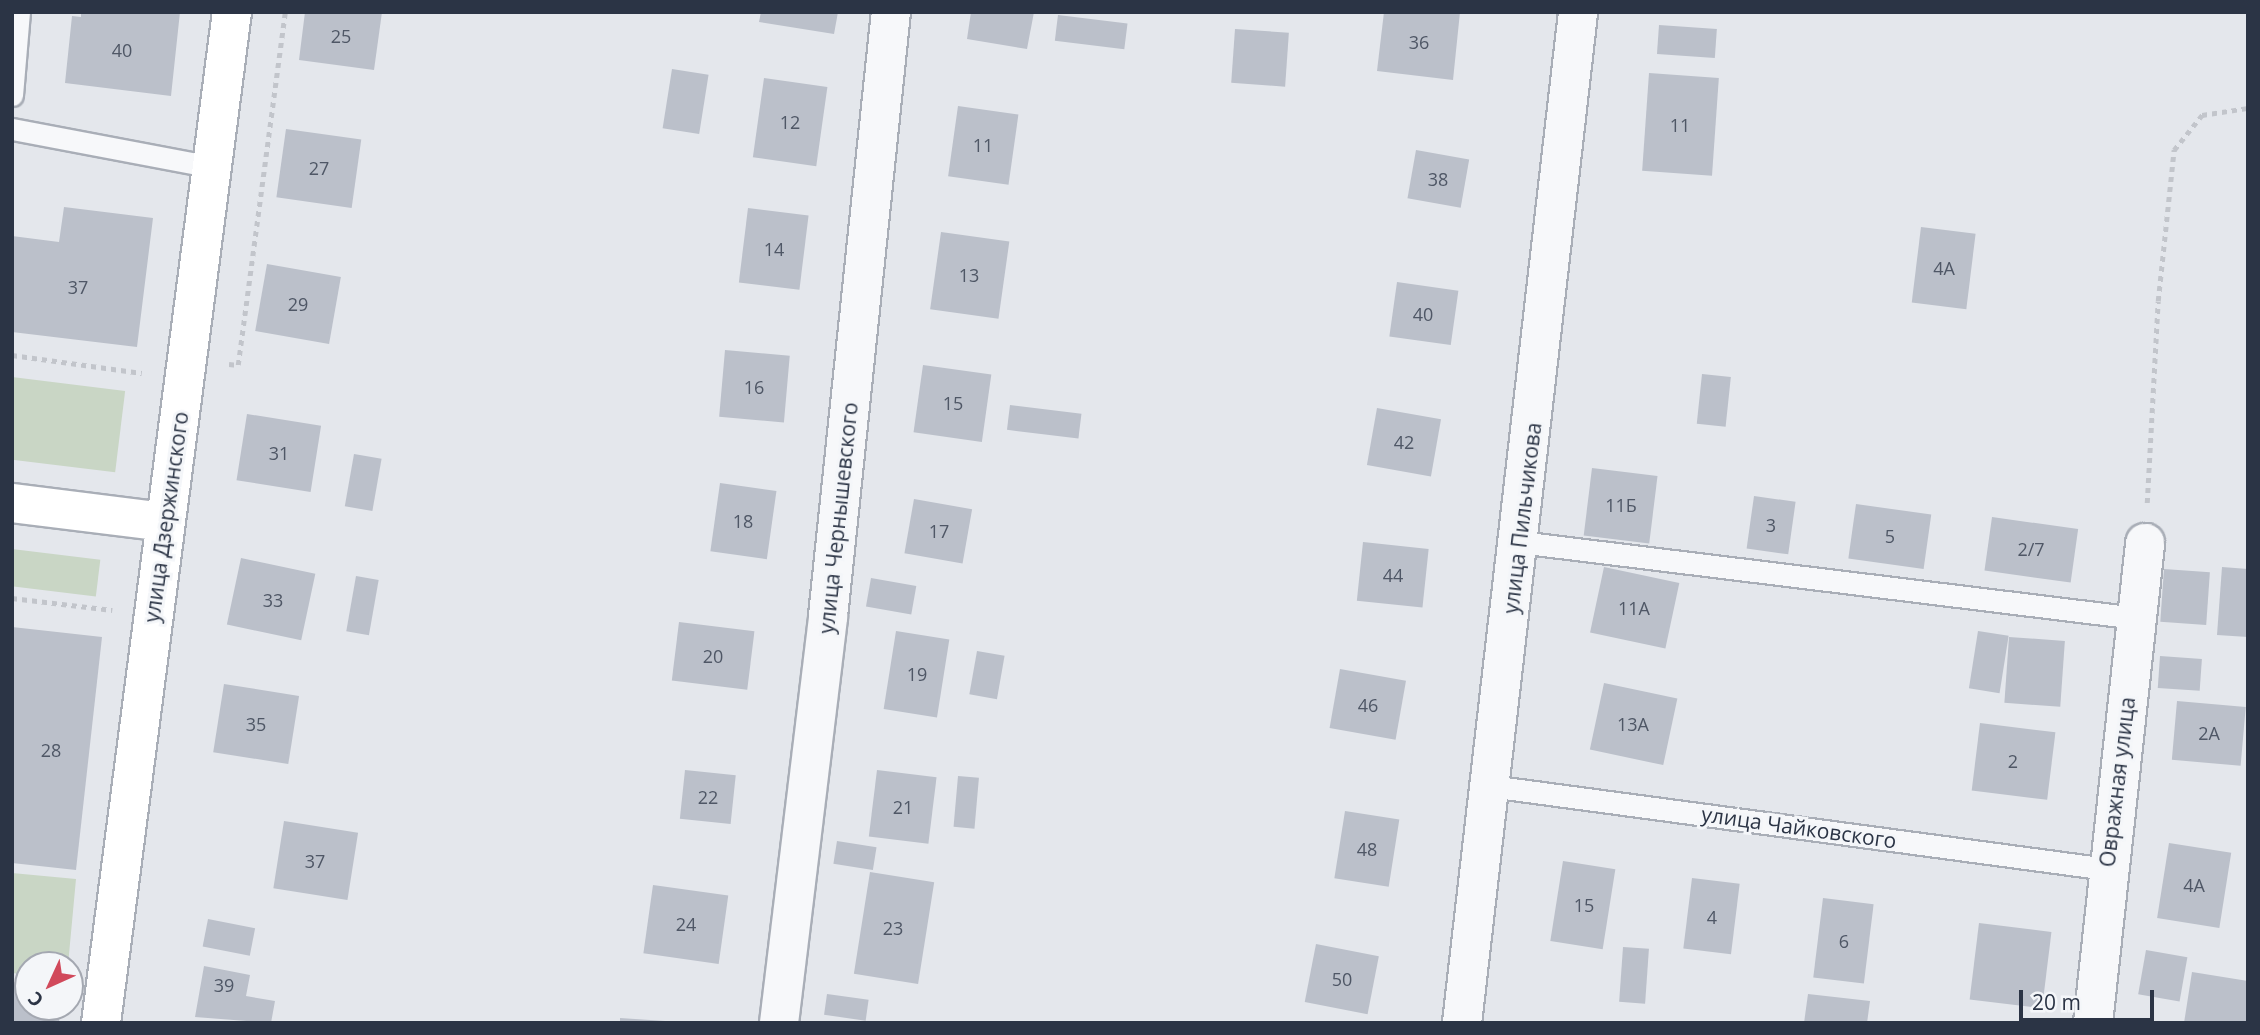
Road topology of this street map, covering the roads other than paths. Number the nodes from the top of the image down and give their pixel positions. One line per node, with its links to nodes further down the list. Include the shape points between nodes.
1 (19, 12): 5 (lane)
2 (232, 12): 7 (street, улица Дзержинского)
3 (891, 12): 16 (street, улица Чернышевского)
4 (1578, 12): 10 (street, улица Пильчикова)
5 (12, 95)
6 (12, 129): 7 (lane)
7 (214, 167): 9 (street, улица Дзержинского)
8 (12, 503): 9 (street)
9 (164, 522): 15 (street, улица Дзержинского)
10 (1519, 542): 12 (lane); 13 (street, улица Пильчикова)
11 (2145, 543): 12 (street, Овражная улица)
12 (2136, 618): 14 (street, Овражная улица)
13 (1490, 786): 14 (lane, улица Чайковского); 17 (street, улица Пильчикова)
14 (2107, 869): 18 (street, Овражная улица)
15 (101, 1023)
16 (779, 1023)
17 (1462, 1023)
18 (2093, 1023)

